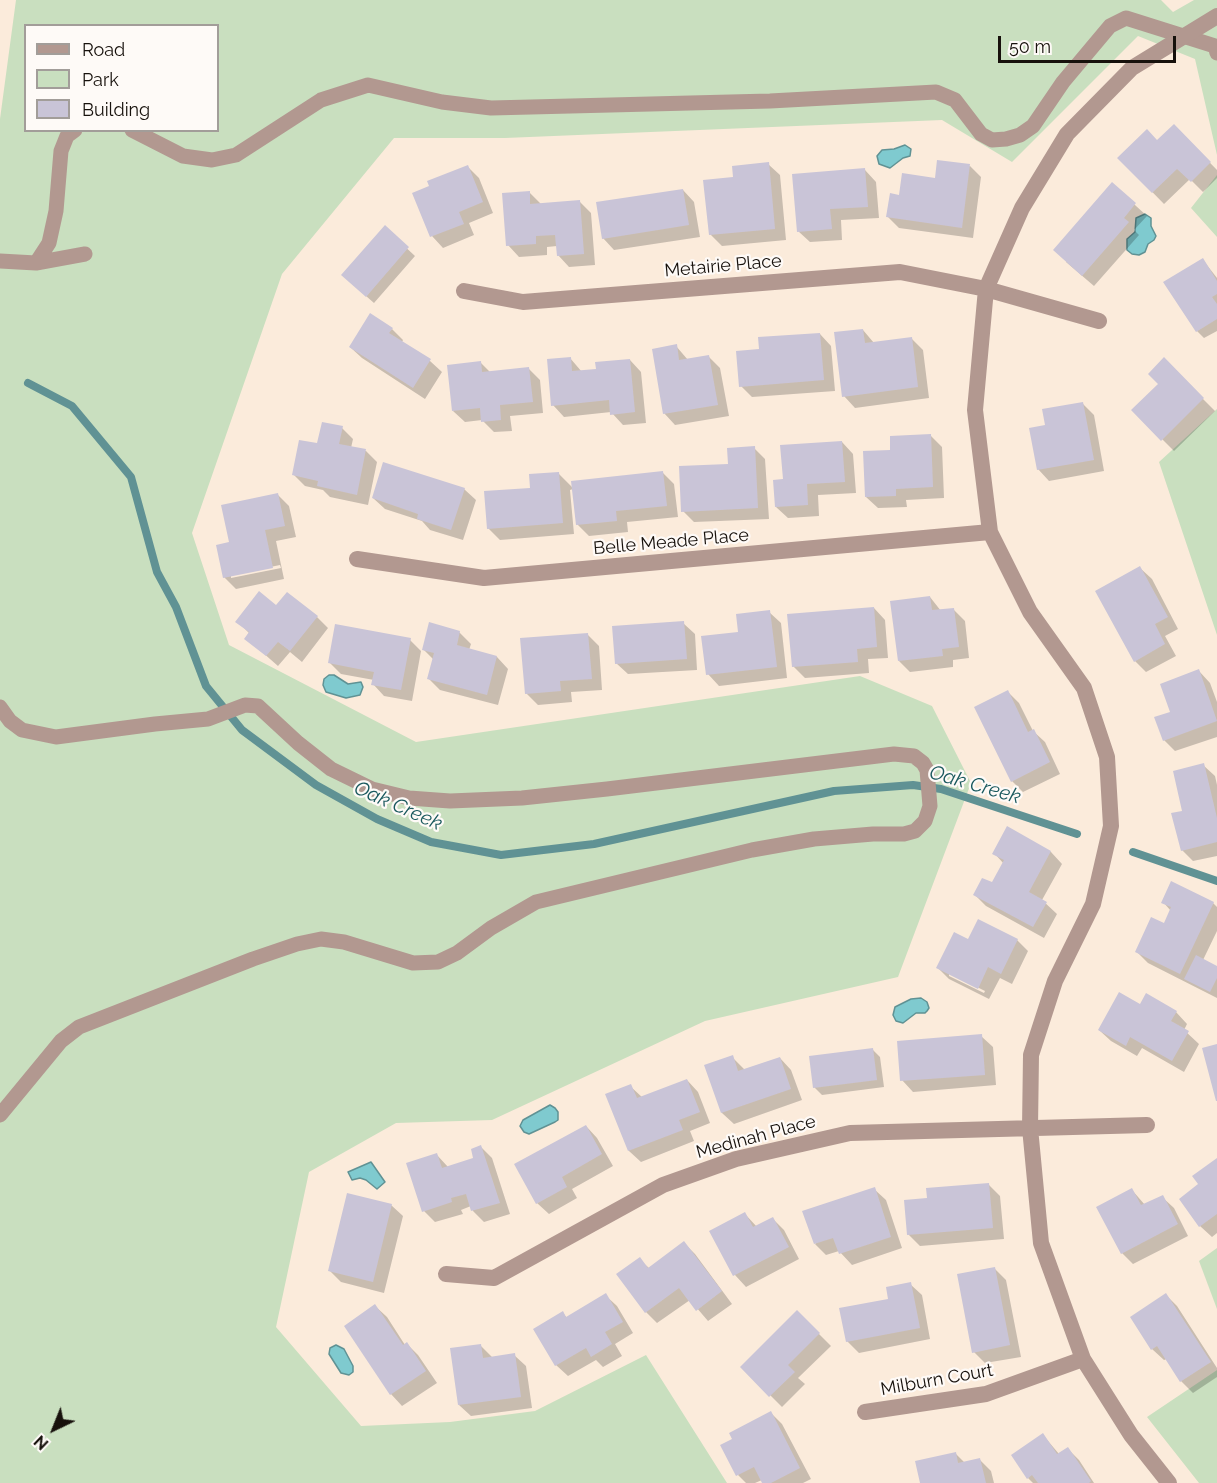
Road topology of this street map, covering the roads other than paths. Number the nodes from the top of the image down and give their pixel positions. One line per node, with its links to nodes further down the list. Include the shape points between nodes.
1 (1217, 16): 2 (street)
2 (1180, 37): 3 (lane, via 1215,46); 5 (lane, via 1126,18 1110,26 1063,82 1033,126 1006,139 992,140 981,134 955,100 936,92 758,102 491,108 442,102 368,85 321,100 236,155 212,160 183,156); 9 (street, via 1132,68 1067,134 1022,208)
3 (1217, 54)
4 (72, 132): 8 (lane, via 61,151 49,243)
5 (136, 132)
6 (85, 254): 8 (lane)
7 (0, 261): 8 (lane)
8 (36, 263)
9 (986, 289): 10 (street, Metairie Place, via 900,272 523,302); 11 (street, Metairie Place); 12 (street, via 975,410)
10 (464, 291)
11 (1099, 321)
12 (990, 532): 13 (street, Belle Meade Place, via 484,578); 17 (street, via 1030,612 1084,688 1107,757 1111,826 1093,904 1055,981 1031,1055)
13 (357, 559)
14 (0, 707): 15 (lane, via 22,730 56,737 208,719 245,705 258,706 332,769 372,789 409,798 450,801 522,798 894,754 914,756 927,770 930,806 925,821 915,831 904,834 814,839 752,850 537,902 491,928 457,954 438,962 413,963 321,939 297,944 79,1027 61,1041)
15 (0, 1115)
16 (1147, 1125): 17 (street, Medinah Place)
17 (1030, 1128): 18 (street, Medinah Place, via 850,1133 736,1159 663,1185 495,1278); 19 (street, via 1041,1243)
18 (446, 1274)
19 (1083, 1359): 20 (street, Milburn Court, via 986,1394); 21 (street, via 1131,1435)
20 (865, 1412)
21 (1169, 1483)

